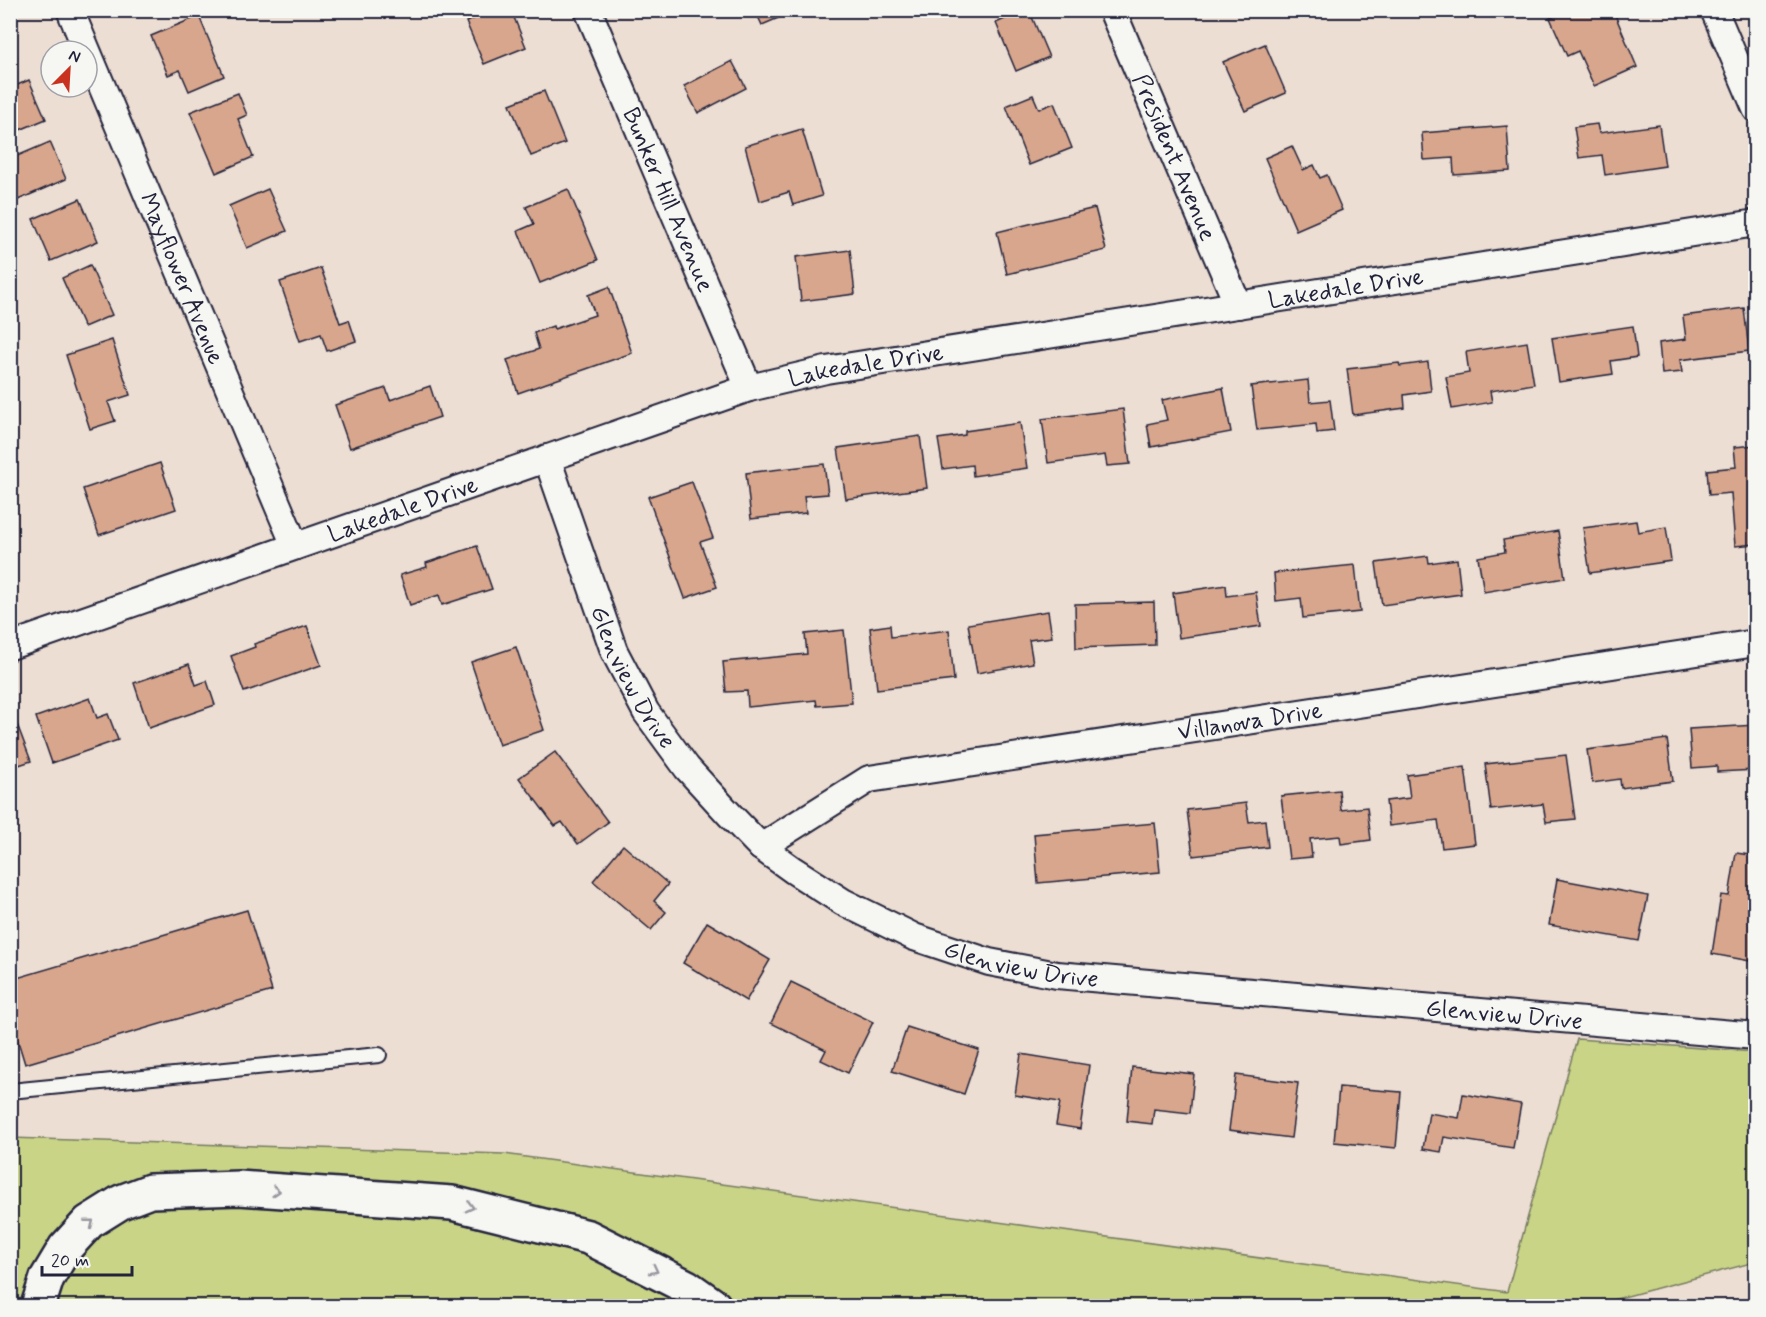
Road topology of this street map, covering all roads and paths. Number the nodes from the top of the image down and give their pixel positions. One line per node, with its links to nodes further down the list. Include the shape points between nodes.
1 (70, 10): 10 (street, Mayflower Avenue)
2 (588, 10): 8 (street, Bunker Hill Avenue)
3 (1112, 10): 7 (street, President Avenue)
4 (1714, 10): 5 (street)
5 (1755, 109)
6 (1755, 223): 7 (street, Lakedale Drive)
7 (1238, 305): 8 (street, Lakedale Drive, via 826,370)
8 (749, 388): 9 (street, Lakedale Drive)
9 (547, 458): 10 (street, Lakedale Drive); 13 (street, Glenview Drive, via 614,651 646,712 687,768)
10 (295, 546): 12 (street, Lakedale Drive)
11 (1755, 643): 13 (street, Villanova Drive, via 869,779)
12 (10, 646)
13 (761, 847): 14 (street, Glenview Drive, via 843,902 914,937 989,962 1056,975)
14 (1755, 1036)
15 (379, 1055): 16 (lane)
16 (10, 1090)
17 (38, 1306): 18 (highway, one-way to 18, via 47,1278 65,1248 89,1222 121,1202 150,1191 239,1188 452,1203 554,1228 588,1237 687,1287)
18 (714, 1306)

